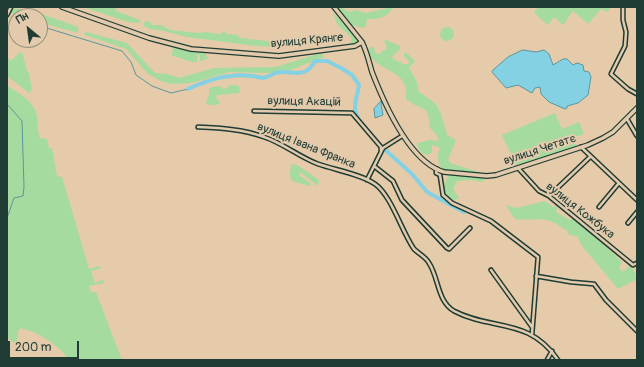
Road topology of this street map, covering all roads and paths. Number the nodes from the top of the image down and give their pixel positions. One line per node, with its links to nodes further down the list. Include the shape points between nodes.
1 (11, 7): 5 (street)
2 (62, 7): 6 (street, вулиця Крянге, via 149,38 191,49 279,56 355,46)
3 (334, 7): 6 (street)
4 (623, 7): 7 (street, via 625,46 611,74)
5 (7, 15)
6 (362, 42): 12 (street, via 372,73)
7 (637, 94)
8 (637, 108): 10 (street, вулиця Четатє)
9 (254, 111): 15 (street, вулиця Акацій, via 352,112 381,147)
10 (627, 119): 13 (street); 14 (street, вулиця Четатє, via 603,138)
11 (198, 127): 20 (street, вулиця Івана Франка, via 246,132 265,137 317,164)
12 (402, 136): 15 (street); 19 (street, via 420,157)
13 (637, 136)
14 (581, 147): 16 (street); 18 (street, вулиця Четатє)
15 (381, 151): 17 (street)
16 (590, 157): 21 (street); 22 (street)
17 (374, 166): 20 (street); 27 (street, via 393,181 402,200 447,248 449,249)
18 (518, 168): 19 (street, вулиця Четатє, via 487,176 444,172); 22 (street, вулиця Кожбука, via 539,191)
19 (437, 169): 30 (street, via 443,195 452,203 491,221 538,256)
20 (367, 180): 33 (street, вулиця Івана Франка, via 381,189 415,250 429,263 447,305 454,311 474,318)
21 (619, 183): 23 (street); 24 (street)
22 (549, 196): 28 (street, вулиця Кожбука, via 633,265)
23 (637, 200)
24 (599, 206)
25 (637, 212): 26 (street)
26 (628, 223)
27 (470, 228)
28 (637, 263)
29 (491, 270): 31 (street)
30 (536, 276): 31 (street); 32 (street, via 594,284)
31 (532, 328): 33 (street)
32 (637, 331)
33 (532, 334): 34 (street, вулиця Івана Франка)
34 (552, 351): 35 (street); 36 (street, вулиця Івана Франка)
35 (547, 360)
36 (558, 360)

